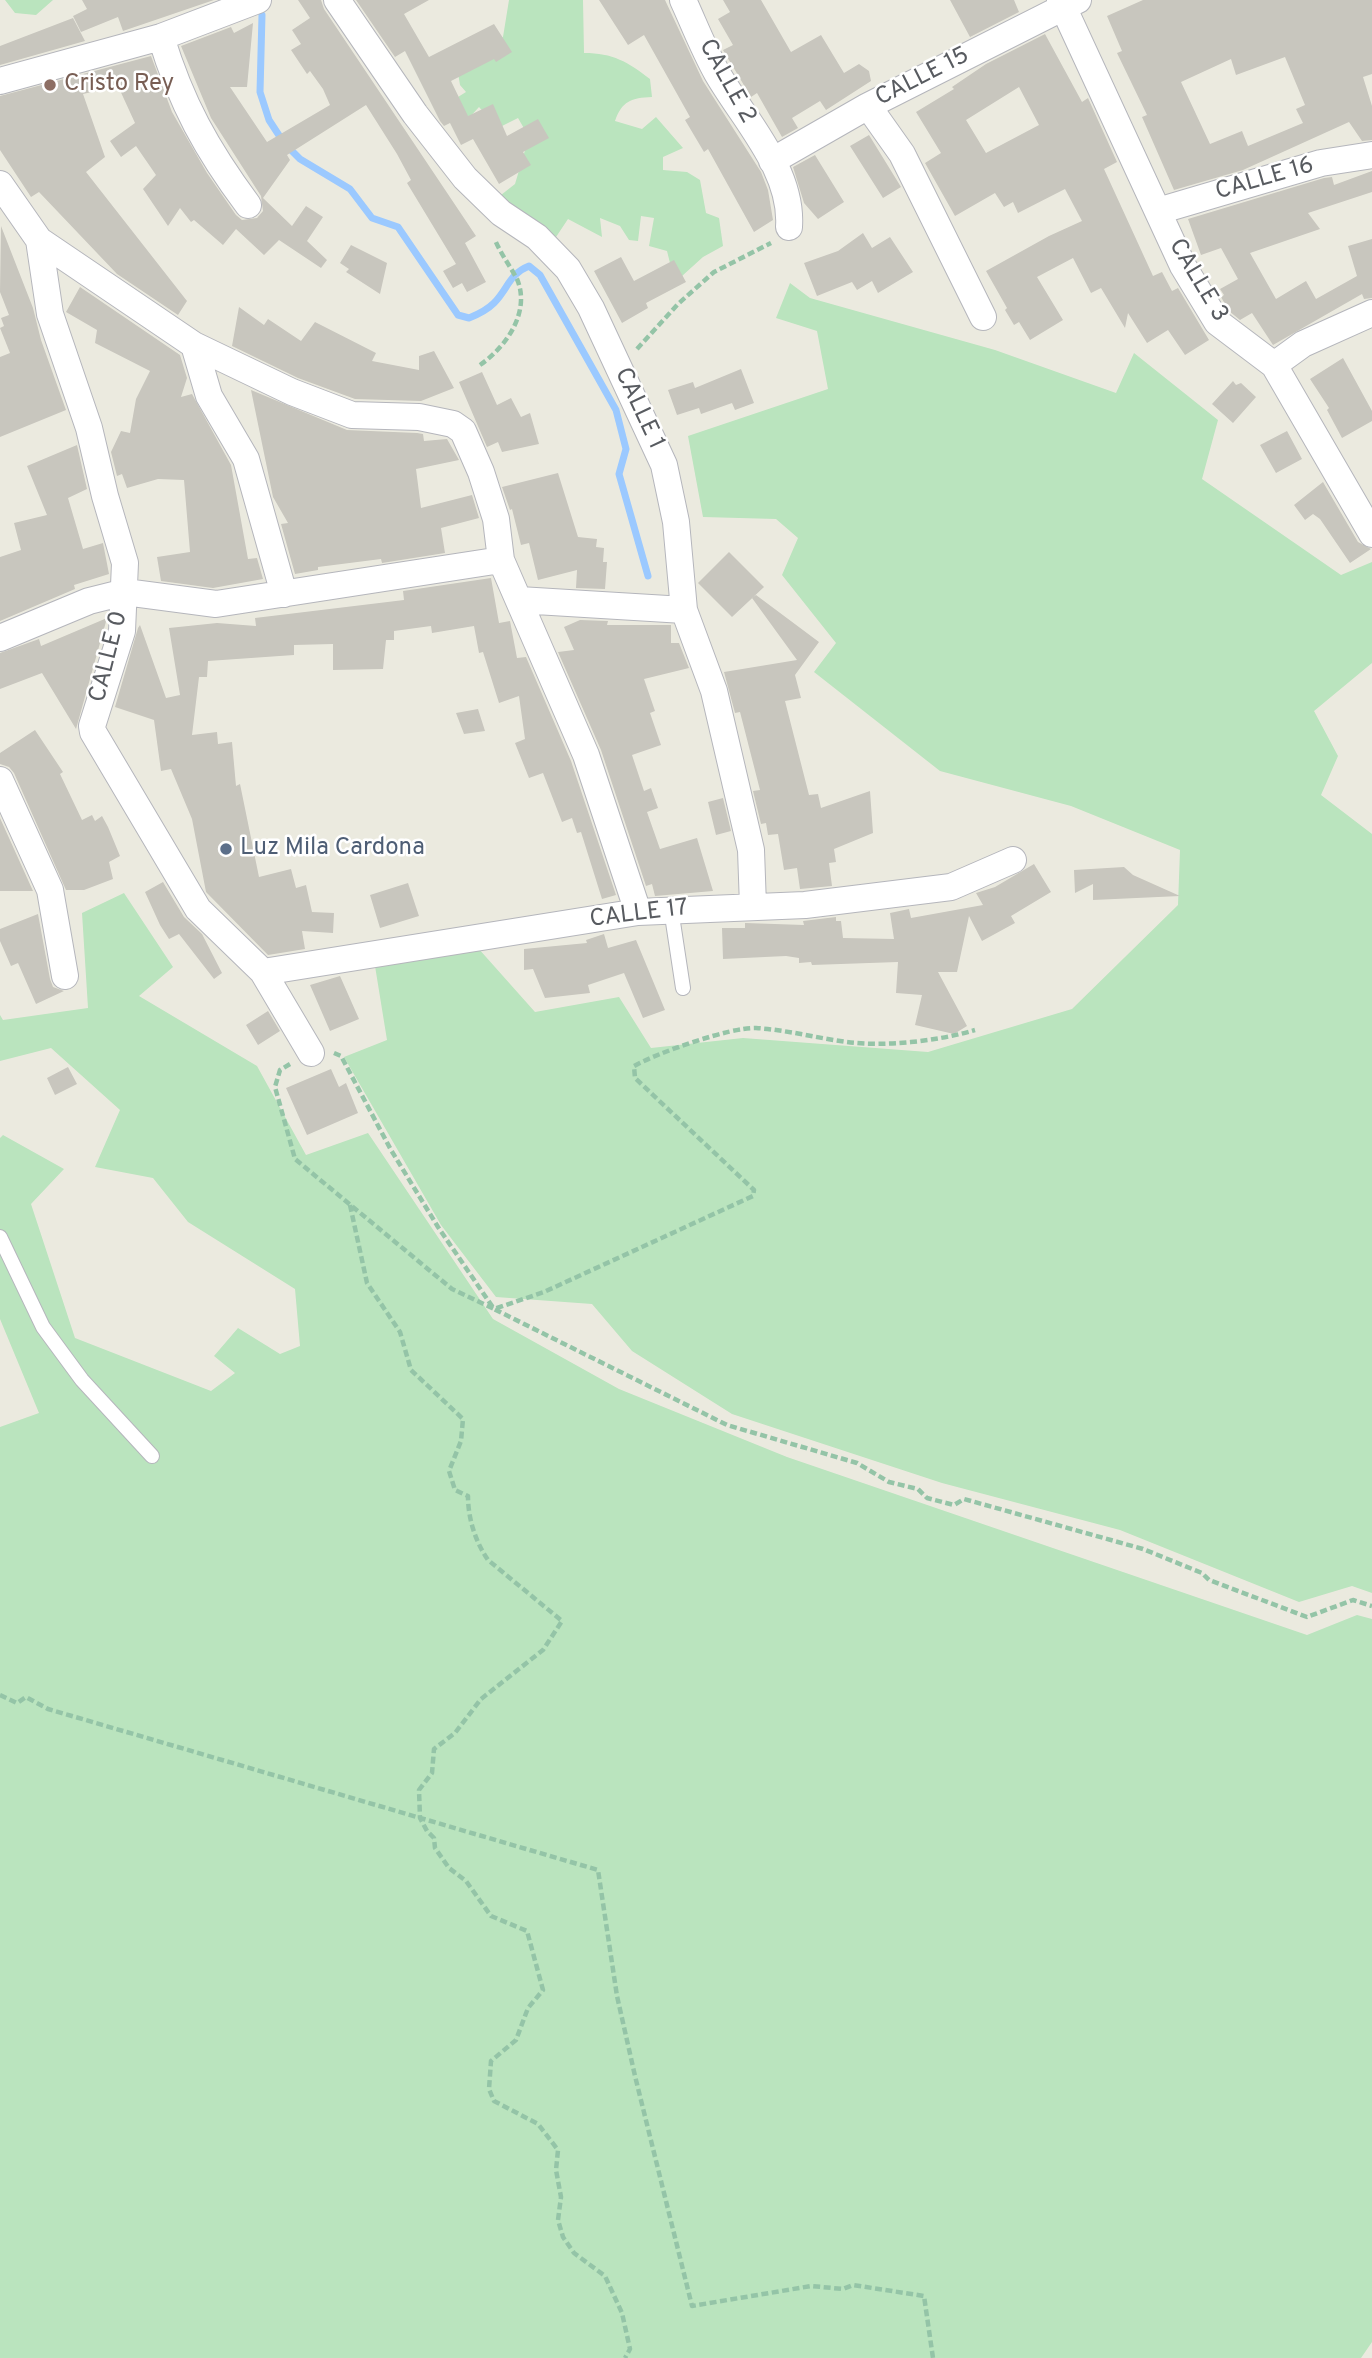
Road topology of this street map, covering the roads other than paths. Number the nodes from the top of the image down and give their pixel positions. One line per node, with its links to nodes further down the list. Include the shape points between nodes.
1 (258, 0): 5 (street)
2 (337, 0): 24 (street, CALLE 1, via 465,178 501,213 537,237 568,269 591,308 664,465 676,522)
3 (683, 0): 9 (street, CALLE 2, via 716,72)
4 (1067, 2): 7 (street, CALLE 15); 12 (street, CALLE 3)
5 (161, 37): 6 (street); 11 (street, via 180,93 211,156)
6 (0, 80)
7 (868, 106): 9 (street, CALLE 15); 16 (street, via 902,154)
8 (1372, 155): 12 (street, CALLE 16, via 1321,163)
9 (772, 161): 13 (street, CALLE 2, via 790,208)
10 (0, 184): 14 (street, CALLE 0)
11 (248, 205)
12 (1158, 211): 18 (street, CALLE 3, via 1183,266 1217,322)
13 (789, 227)
14 (39, 240): 17 (street); 21 (street, CALLE 0, via 50,314 89,428 125,562)
15 (1372, 313): 18 (street, via 1303,344)
16 (983, 317)
17 (194, 345): 20 (street, via 352,415 419,417 453,424 467,437 481,472 496,519); 22 (street, via 209,396 246,459)
18 (1274, 365): 19 (street, CALLE 3)
19 (1372, 534)
20 (501, 561): 22 (street); 23 (street)
21 (125, 592): 22 (street, via 216,604); 25 (street, via 89,601); 31 (street, CALLE 0, via 122,631 93,732 198,909)
22 (284, 594)
23 (519, 600): 24 (street); 30 (street, via 586,755)
24 (684, 610): 28 (street, CALLE 1, via 714,691 751,850)
25 (0, 638)
26 (0, 780): 32 (street, via 50,890)
27 (1013, 860): 28 (street, CALLE 17, via 951,887 805,905)
28 (753, 906): 29 (street, CALLE 17)
29 (671, 909): 30 (street, CALLE 17); 33 (lane)
30 (638, 912): 31 (street, CALLE 17)
31 (263, 972): 34 (street, CALLE 0)
32 (65, 976)
33 (684, 988)
34 (311, 1053)
35 (0, 1237): 36 (lane, via 43,1327 82,1380)
36 (152, 1456)

